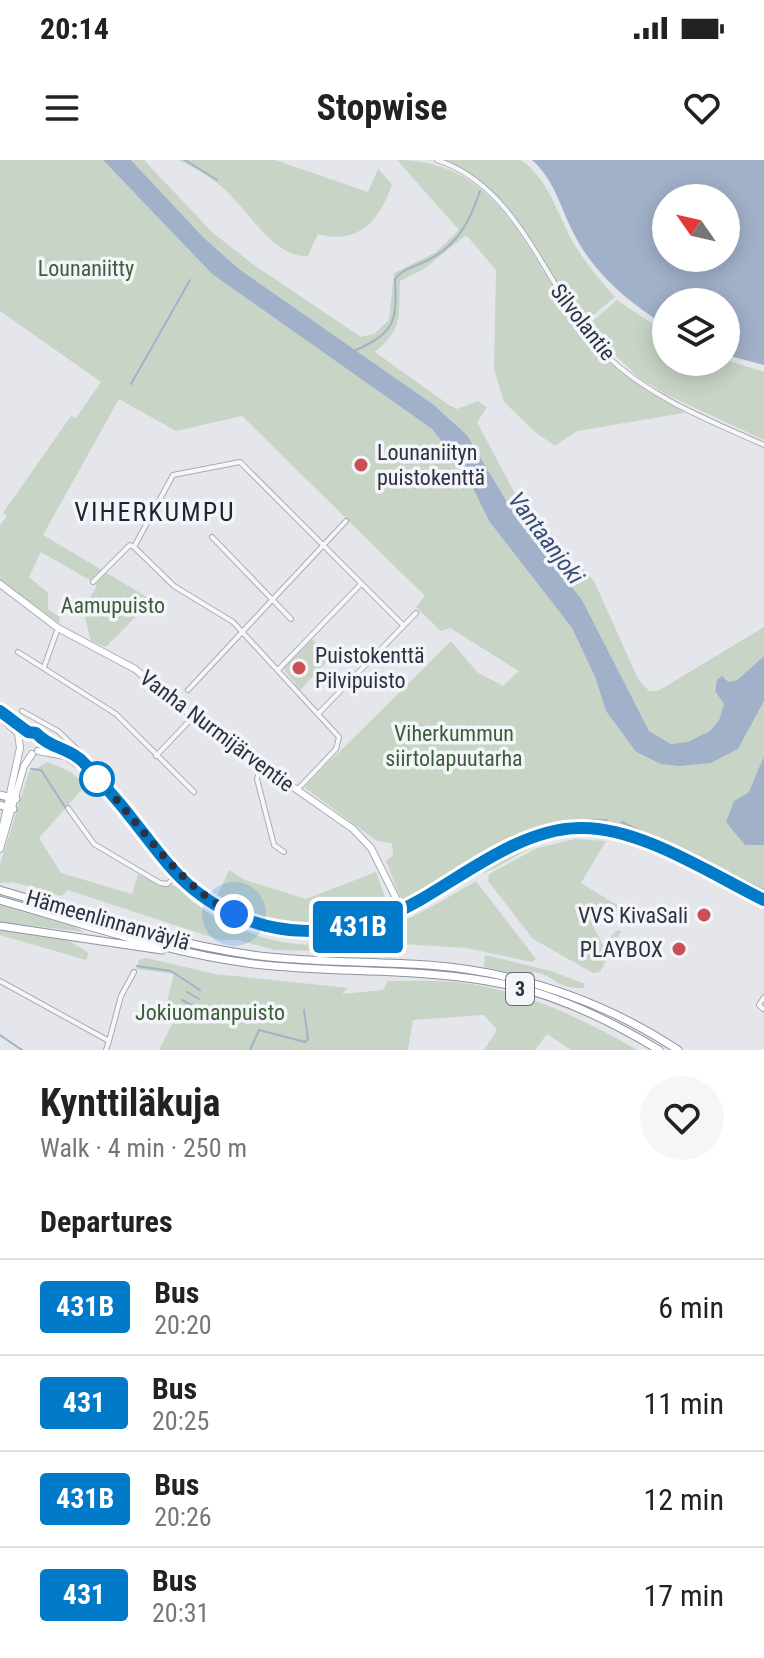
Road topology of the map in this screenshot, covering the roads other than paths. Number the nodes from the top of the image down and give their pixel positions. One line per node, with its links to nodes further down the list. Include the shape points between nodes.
1 (437, 160): 2 (street, Silvolantie, via 470,176 497,199 582,327 620,367 661,396)
2 (764, 445)
3 (346, 521): 5 (street)
4 (212, 537): 10 (street)
5 (322, 546): 6 (street, via 246,467 235,462 173,475); 9 (street); 10 (street)
6 (134, 547): 7 (street, via 130,545); 15 (street, via 174,586)
7 (93, 582)
8 (0, 584): 14 (main road, Vanha Nurmijärventie)
9 (360, 585): 13 (street); 18 (street)
10 (272, 598): 12 (street); 15 (street)
11 (416, 613): 13 (street)
12 (291, 619)
13 (403, 625): 22 (street)
14 (58, 628): 17 (street); 24 (main road, Vanha Nurmijärventie, via 135,669)
15 (241, 631): 18 (street); 19 (street)
16 (18, 652): 17 (street)
17 (43, 668): 31 (street, via 116,714)
18 (278, 670): 22 (street)
19 (188, 690)
20 (0, 711): 26 (main road)
21 (22, 711): 25 (street)
22 (318, 714): 35 (street, via 340,743)
23 (0, 717): 27 (main road)
24 (193, 717): 31 (street); 32 (main road, Vanha Nurmijärventie)
25 (39, 720): 26 (street); 34 (street, via 70,740)
26 (31, 732): 27 (main road); 28 (main road)
27 (20, 738): 29 (main road)
28 (41, 741): 30 (main road); 33 (main road, via 75,755)
29 (20, 748): 30 (main road); 38 (main road)
30 (35, 753): 33 (main road, via 65,756); 38 (main road, via 24,766)
31 (156, 756): 36 (street)
32 (261, 764): 35 (main road, Vanha Nurmijärventie); 43 (street, via 257,779 274,845)
33 (91, 773): 44 (main road)
34 (107, 778)
35 (297, 790): 48 (main road, Vanha Nurmijärventie, via 366,842)
36 (194, 792)
37 (0, 795): 38 (highway)
38 (13, 798): 39 (main road)
39 (7, 807): 41 (main road); 42 (main road)
40 (68, 808): 44 (street, via 103,852 160,883)
41 (0, 839)
42 (0, 849)
43 (284, 852)
44 (178, 875): 48 (main road, via 234,914 289,930 341,930)
45 (1, 890): 58 (highway, Hämeenlinnanväylä / 3, via 204,947 311,961 429,965 516,978 589,1001)
46 (0, 900): 50 (highway, Hämeenlinnanväylä / 3)
47 (764, 900): 48 (main road, via 626,834 577,828 527,840)
48 (402, 910)
49 (0, 926): 50 (highway)
50 (204, 956): 57 (highway, Hämeenlinnanväylä / 3, via 503,984 584,1010)
51 (134, 972): 55 (street, via 121,996)
52 (0, 981): 55 (street)
53 (764, 997): 54 (street, via 759,1005)
54 (763, 1009)
55 (109, 1041): 56 (street)
56 (106, 1050)
57 (659, 1050)
58 (678, 1050)

